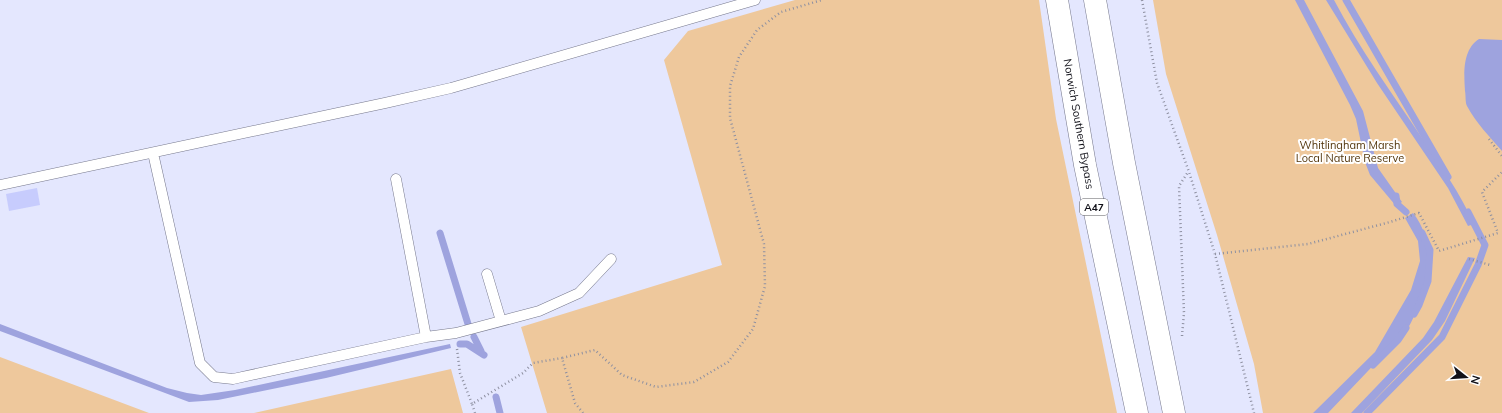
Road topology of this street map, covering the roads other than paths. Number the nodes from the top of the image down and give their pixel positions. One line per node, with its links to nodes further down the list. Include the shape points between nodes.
1 (755, 0): 4 (lane, via 451,88)
2 (1057, 0): 11 (highway, Norwich Southern Bypass / A47, via 1085,165)
3 (1095, 0): 12 (highway, via 1124,163)
4 (153, 153): 6 (lane); 10 (lane, via 200,363 214,377 233,379)
5 (396, 179): 10 (lane)
6 (0, 185)
7 (611, 259): 9 (lane, via 579,293 539,311)
8 (487, 274): 9 (lane)
9 (501, 321): 10 (lane, via 456,333)
10 (426, 337)
11 (1137, 413)
12 (1174, 413)

